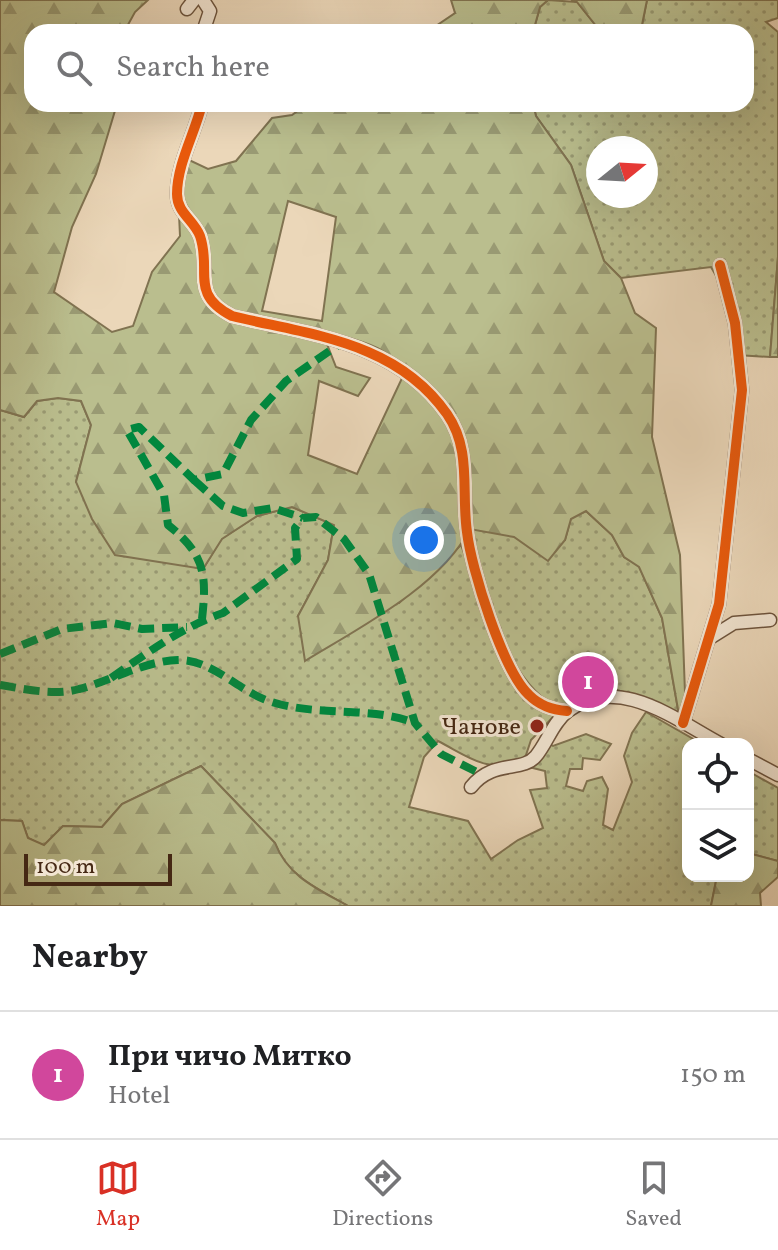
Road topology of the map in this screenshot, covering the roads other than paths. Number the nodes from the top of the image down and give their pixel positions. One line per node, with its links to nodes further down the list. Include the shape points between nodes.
1 (203, 0): 2 (street, via 210,11)
2 (206, 24)
3 (200, 112): 7 (street, via 177,195 200,237 207,295 216,308 232,316 344,341 374,353 397,365 447,414 466,465 470,552 500,641 528,695)
4 (720, 265): 6 (street, via 735,323 742,390 719,604)
5 (770, 620): 6 (street, via 734,623)
6 (710, 638): 8 (street)
7 (567, 711): 8 (street, via 603,696 623,695); 12 (street, via 536,757 481,774)
8 (683, 723): 9 (street)
9 (710, 738)
10 (754, 762): 11 (street)
11 (778, 775)
12 (471, 787)

